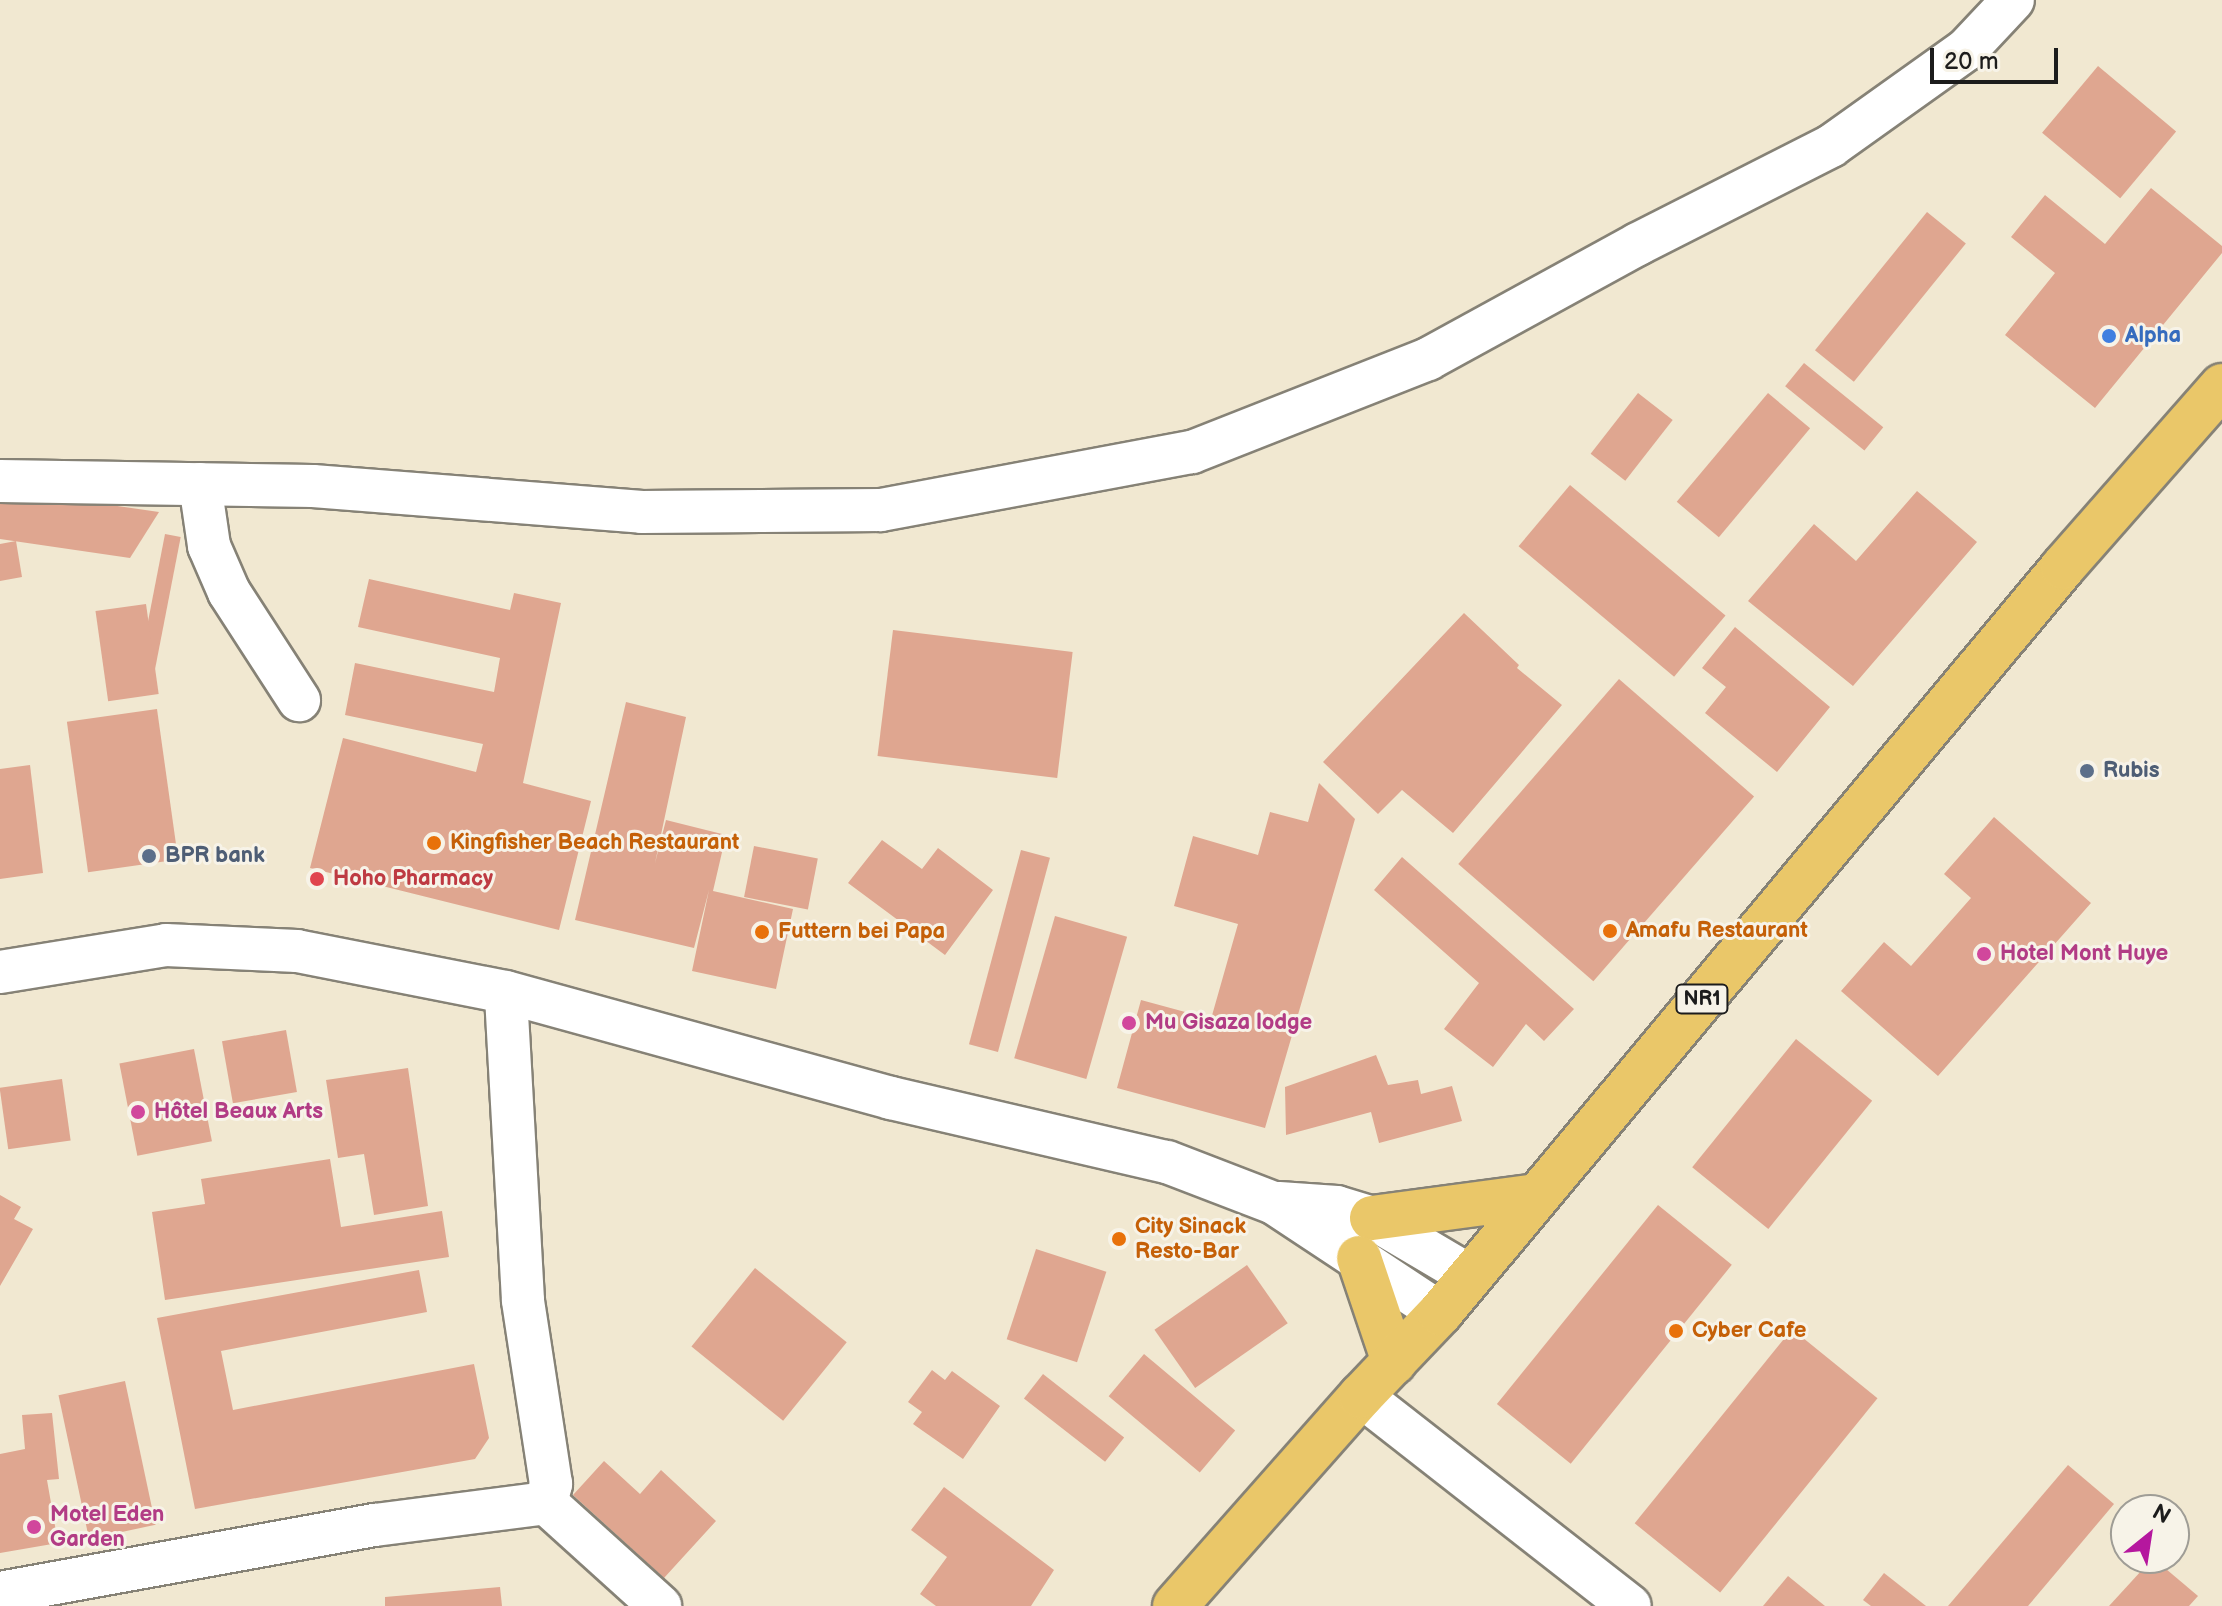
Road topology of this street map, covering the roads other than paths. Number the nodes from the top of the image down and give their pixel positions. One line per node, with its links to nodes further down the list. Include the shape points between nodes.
1 (2013, 0): 4 (street, via 1967,49 1831,146 1428,359 1192,452 881,510 642,512 313,486)
2 (2222, 386): 8 (highway, NR1, via 2063,567)
3 (0, 481): 4 (street)
4 (200, 484): 5 (street, via 209,546 229,592)
5 (299, 700)
6 (0, 972): 7 (street, via 166,945 297,951)
7 (506, 992): 9 (street, via 891,1098 1167,1162); 14 (street, via 523,1300 551,1484)
8 (1537, 1196): 9 (highway); 10 (highway, NR1)
9 (1366, 1238): 10 (street); 11 (street); 12 (highway)
10 (1470, 1276): 11 (highway, NR1)
11 (1440, 1313): 12 (highway, NR1)
12 (1394, 1362): 13 (highway, NR1)
13 (1361, 1396): 17 (highway, NR1); 18 (street)
14 (546, 1503): 15 (street, via 375,1525); 16 (street)
15 (0, 1593)
16 (660, 1606)
17 (1175, 1606)
18 (1630, 1606)

